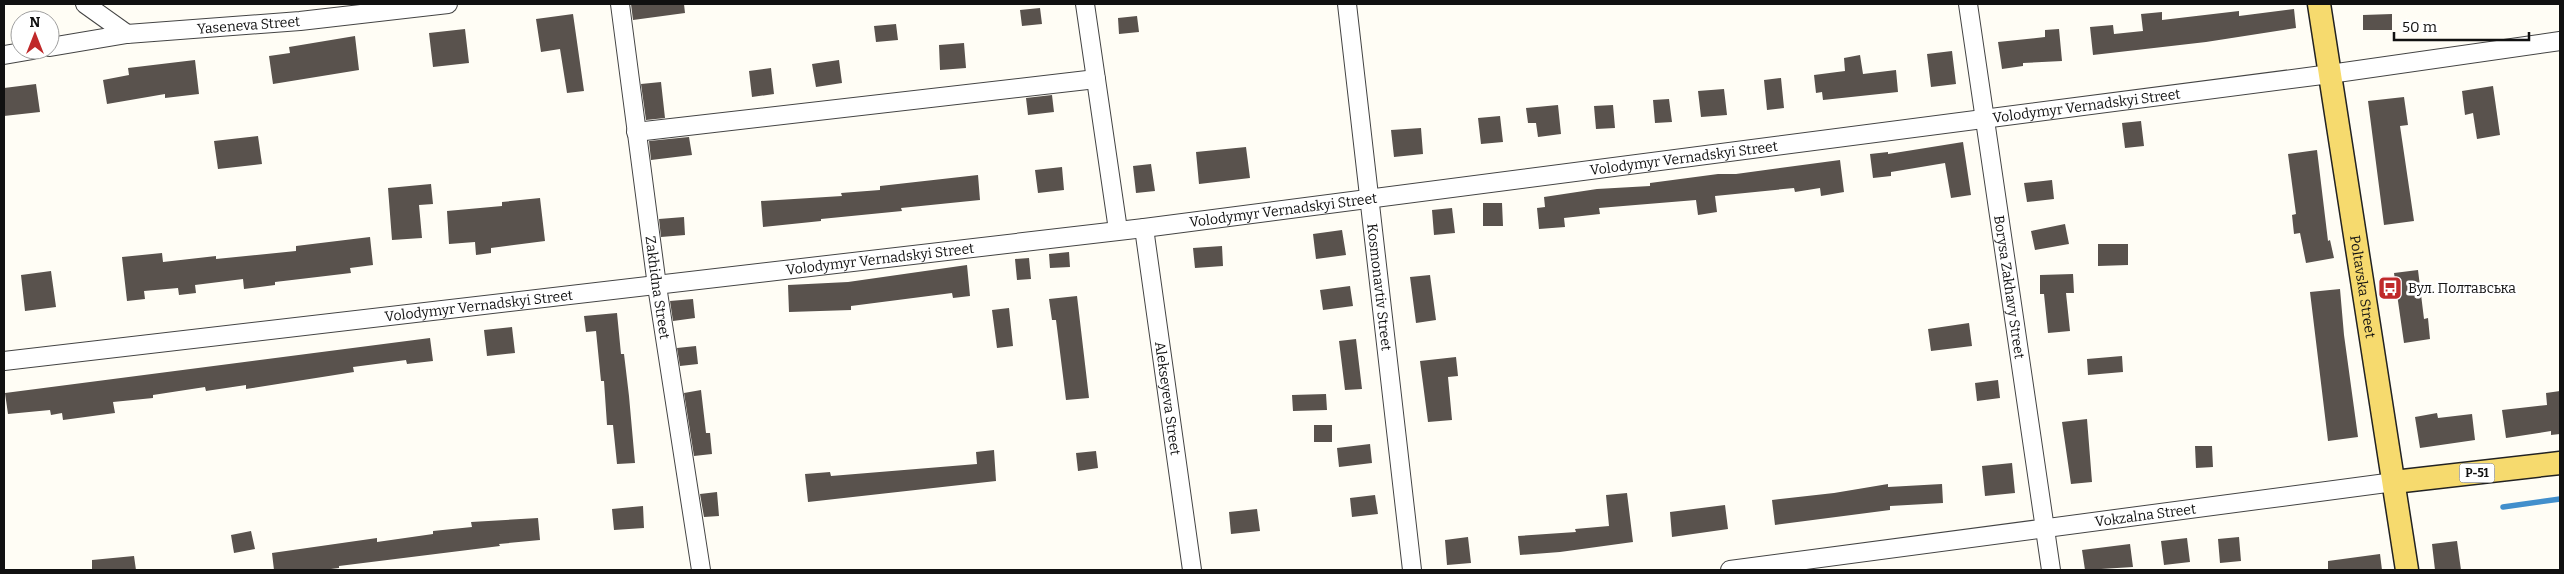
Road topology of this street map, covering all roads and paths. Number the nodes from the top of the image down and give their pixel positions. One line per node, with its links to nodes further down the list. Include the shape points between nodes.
1 (85, 4): 8 (street)
2 (448, 4): 8 (street, Yaseneva Street, via 300,21)
3 (620, 4): 14 (street, Zakhidna Street)
4 (1085, 4): 12 (street)
5 (1347, 4): 15 (street, Kosmonavtiv Street)
6 (1968, 4): 13 (street, Borysa Zakhavy Street)
7 (2320, 4): 11 (main road, Poltavska Street)
8 (127, 34): 10 (street, Yaseneva Street)
9 (2560, 41): 11 (street, Volodymyr Vernadskyi Street)
10 (60, 45)
11 (2330, 74): 13 (street, Volodymyr Vernadskyi Street); 21 (main road, Poltavska Street)
12 (1096, 79): 14 (street); 17 (street)
13 (1984, 118): 15 (street, Volodymyr Vernadskyi Street); 22 (street, Borysa Zakhavy Street)
14 (636, 132): 18 (street, Zakhidna Street)
15 (1368, 197): 16 (street, Volodymyr Vernadskyi Street); 25 (street, Kosmonavtiv Street)
16 (1144, 228): 17 (street, Volodymyr Vernadskyi Street); 24 (street, Alekseyeva Street)
17 (1118, 230): 18 (street, Volodymyr Vernadskyi Street)
18 (657, 286): 19 (street, Volodymyr Vernadskyi Street); 23 (street, Zakhidna Street)
19 (4, 361)
20 (2560, 463): 21 (main road, Vokzalna Street / Р-51)
21 (2394, 482): 22 (street, Vokzalna Street); 28 (main road, Poltavska Street)
22 (2045, 529): 26 (street, Vokzalna Street); 27 (street, Borysa Zakhavy Street)
23 (701, 570)
24 (1192, 570)
25 (1412, 570)
26 (1730, 570)
27 (2052, 570)
28 (2407, 570)

